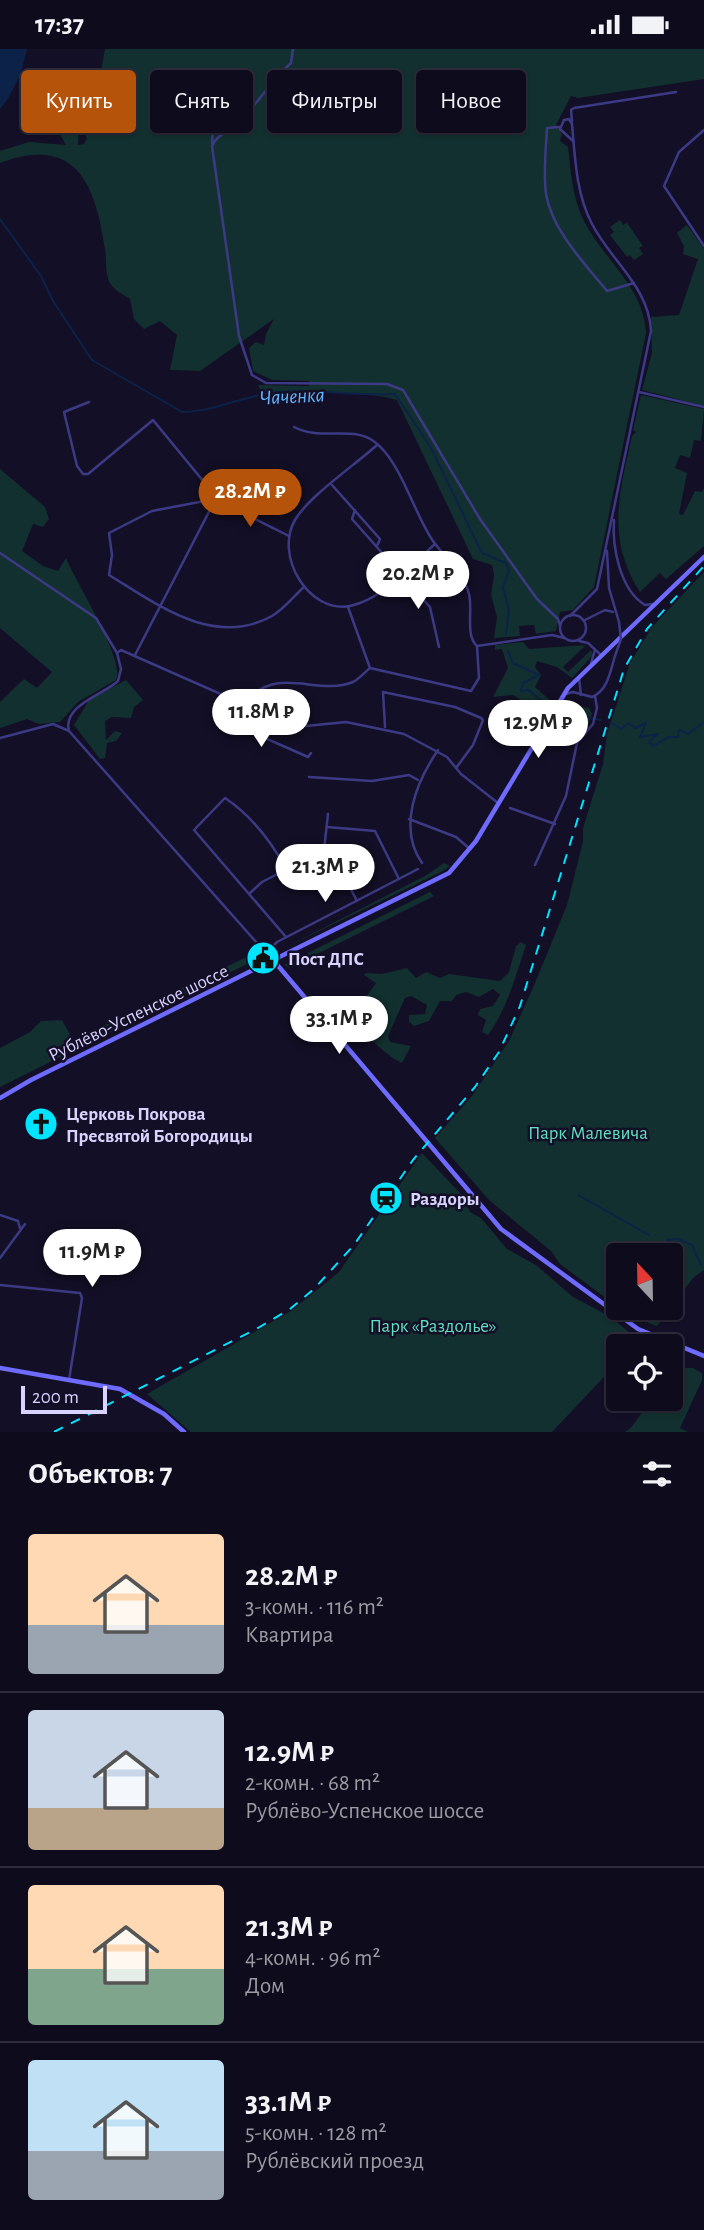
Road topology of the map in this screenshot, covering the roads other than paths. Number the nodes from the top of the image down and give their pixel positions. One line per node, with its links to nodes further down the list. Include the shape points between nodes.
1 (293, 49): 8 (street, via 291,63 273,79 255,109 217,136)
2 (676, 92): 3 (street, via 574,108)
3 (572, 121): 4 (street, via 564,120); 7 (street)
4 (559, 127): 7 (street); 10 (street, via 547,128 546,195 554,215 575,252 607,291)
5 (704, 130): 9 (street, via 679,152 664,186)
6 (213, 133): 8 (street)
7 (574, 142): 10 (street, via 577,177 588,215)
8 (212, 146): 35 (street, via 239,336 252,375 266,383 387,384 403,390 480,519)
9 (704, 246)
10 (634, 283): 11 (street, via 651,321)
11 (639, 392): 13 (street); 21 (street)
12 (89, 402): 17 (street, via 64,412 83,474 153,420)
13 (704, 407)
14 (294, 427): 15 (street, via 309,435 350,433 370,438)
15 (377, 445): 16 (street); 24 (street, via 395,467 418,519)
16 (332, 485): 22 (street); 23 (street, via 306,505)
17 (213, 493): 18 (street); 19 (street, via 219,494)
18 (210, 500): 20 (street); 33 (street, via 152,510 109,533 112,555 108,575)
19 (220, 502): 20 (street); 23 (street)
20 (213, 504): 33 (street)
21 (615, 509): 25 (street); 31 (street, via 617,558 630,588 645,605)
22 (355, 510): 26 (street, via 380,539); 26 (street, via 352,519)
23 (289, 536): 30 (street, via 289,560)
24 (435, 544): 29 (street); 48 (street, via 469,592 471,631)
25 (607, 544): 34 (street, via 597,589); 36 (street, via 608,588)
26 (377, 546): 29 (street)
27 (0, 553): 51 (street, via 96,618)
28 (704, 557): 31 (main road, Рублёво-Успенское шоссе)
29 (401, 573): 32 (street, via 373,598); 49 (street, via 434,613)
30 (304, 587): 32 (street, via 320,599); 33 (street, via 274,614 246,628 201,624)
31 (664, 597): 46 (main road, Рублёво-Успенское шоссе)
32 (347, 606): 54 (street)
33 (161, 607): 52 (street)
34 (581, 607): 37 (street); 40 (street)
35 (551, 613): 38 (street); 41 (street)
36 (615, 614): 39 (street, via 605,610); 58 (street, bridge, via 621,639 603,689)
37 (570, 616): 38 (street); 40 (street)
38 (566, 618): 41 (street)
39 (593, 618): 40 (street); 42 (street)
40 (583, 620): 42 (street)
41 (560, 627): 43 (street); 44 (street)
42 (586, 630): 45 (street); 47 (street)
43 (552, 635): 44 (street); 48 (street)
44 (564, 638): 45 (street)
45 (575, 641): 47 (street)
46 (618, 641): 50 (street); 53 (main road, Рублёво-Успенское шоссе)
47 (588, 643): 50 (street)
48 (477, 646): 54 (street, via 479,678 471,691)
49 (439, 647)
50 (595, 650): 53 (street); 55 (street)
51 (117, 653): 52 (street); 62 (street, via 118,681 85,701 69,721)
52 (135, 655): 60 (street)
53 (602, 656): 55 (main road, Рублёво-Успенское шоссе)
54 (370, 667): 60 (street, via 352,682 266,684)
55 (586, 670): 56 (main road, Рублёво-Успенское шоссе)
56 (580, 677): 57 (street); 59 (main road, Рублёво-Успенское шоссе)
57 (581, 695): 58 (street); 59 (street, via 571,692)
58 (595, 696): 73 (street, via 596,716 576,747)
59 (556, 703): 69 (main road, Рублёво-Успенское шоссе)
60 (245, 705): 61 (street, via 306,726 343,722); 65 (street, via 238,726 308,757)
61 (385, 729): 64 (street); 66 (street, via 383,692 455,707 481,718 473,745)
62 (69, 731): 63 (street, via 53,724); 85 (street)
63 (0, 738)
64 (438, 750): 66 (street); 68 (street)
65 (311, 753)
66 (456, 768): 69 (street)
67 (309, 777): 68 (street, via 372,781 409,775)
68 (418, 779): 72 (street)
69 (498, 803): 76 (main road, Рублёво-Успенское шоссе)
70 (510, 808): 73 (street)
71 (328, 814): 74 (street)
72 (410, 819): 76 (street, via 456,837); 77 (street, via 412,840)
73 (555, 824): 78 (street)
74 (327, 827): 75 (street); 81 (street, via 375,831)
75 (325, 848): 80 (street); 83 (street)
76 (470, 849): 85 (main road, Рублёво-Успенское шоссе, via 456,867 425,887)
77 (422, 863)
78 (535, 865)
79 (418, 869): 81 (street)
80 (287, 870): 82 (street); 82 (street, via 248,817 223,799 194,830)
81 (399, 879): 83 (street)
82 (249, 894): 84 (street)
83 (356, 901): 84 (street)
84 (286, 937): 85 (street, via 272,947)
85 (274, 961): 86 (main road, Рублёво-Успенское шоссе); 92 (main road, via 500,1229 632,1325)
86 (0, 1098)
87 (0, 1215): 89 (street, via 18,1221)
88 (25, 1224): 89 (street)
89 (20, 1231): 90 (street)
90 (0, 1258)
91 (0, 1285): 94 (street, via 80,1293)
92 (704, 1356)
93 (0, 1368): 94 (main road)
94 (69, 1380): 95 (main road, via 129,1393)
95 (184, 1432)

